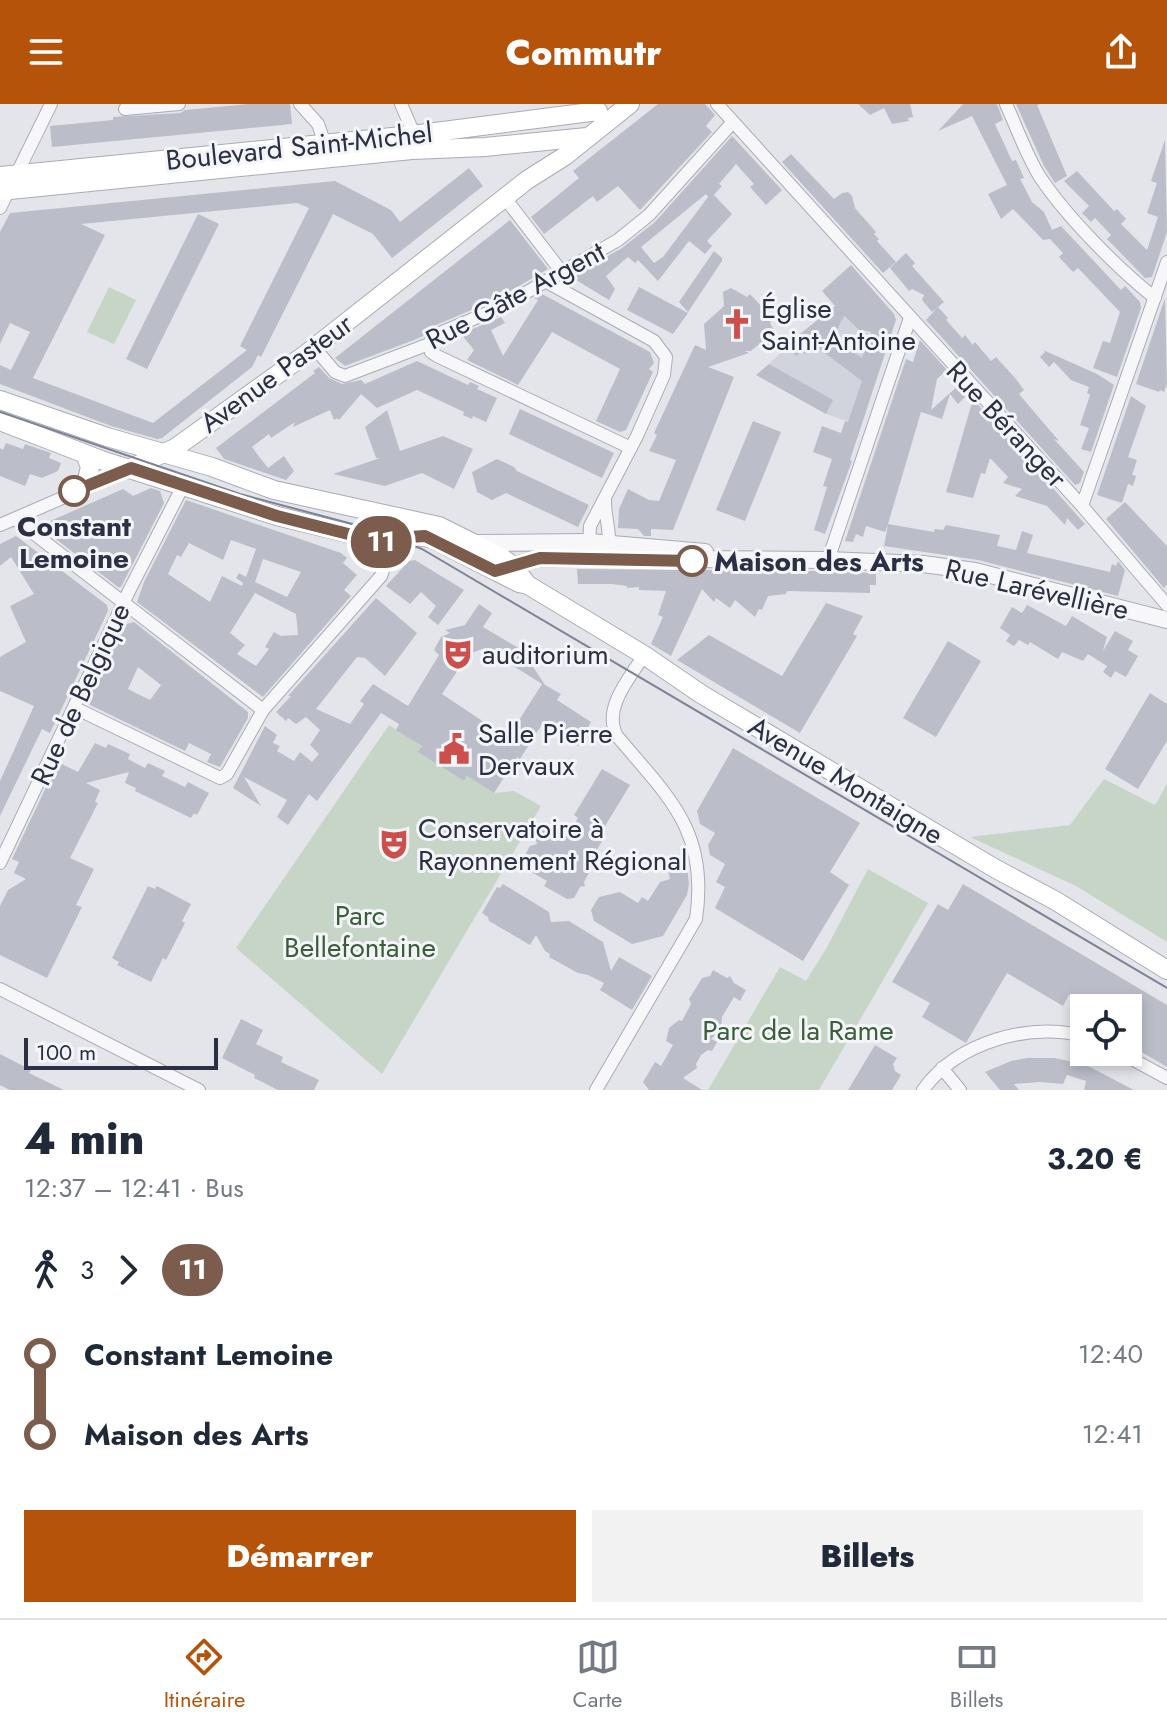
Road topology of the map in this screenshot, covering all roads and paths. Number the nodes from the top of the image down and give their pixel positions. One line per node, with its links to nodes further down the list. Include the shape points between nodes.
1 (51, 104): 18 (street)
2 (179, 104): 9 (street)
3 (300, 104): 16 (street, via 318,124)
4 (401, 104): 14 (street)
5 (630, 104): 12 (main road, Avenue Pasteur)
6 (717, 104): 11 (street, Rue Béranger)
7 (1006, 104): 24 (street, via 1050,190)
8 (605, 107): 10 (main road, Boulevard Saint-Michel); 13 (main road)
9 (125, 109)
10 (544, 111): 13 (main road); 14 (main road, Boulevard Saint-Michel)
11 (732, 123): 22 (street, Rue Gâte Argent, via 642,220 618,240); 25 (street, Rue Béranger)
12 (587, 137): 13 (main road); 17 (main road, Avenue Pasteur)
13 (559, 141): 15 (main road, Boulevard Saint-Michel); 17 (main road, via 557,153)
14 (412, 143): 15 (main road, Boulevard Saint-Michel); 16 (main road, Boulevard Saint-Michel); 18 (main road, Boulevard Saint-Michel)
15 (522, 143): 17 (main road)
16 (325, 144): 18 (main road, Boulevard Saint-Michel)
17 (535, 174): 19 (main road, Avenue Pasteur)
18 (6, 183): 20 (street)
19 (505, 198): 22 (street); 27 (main road, Avenue Pasteur)
20 (0, 208)
21 (1167, 262): 24 (street)
22 (561, 271): 23 (street, Rue Gâte Argent)
23 (545, 281): 26 (street, Rue Gâte Argent, via 499,308 436,334); 30 (street, via 662,349 664,375)
24 (1155, 298): 37 (street)
25 (910, 318): 37 (street, Rue Béranger); 46 (street)
26 (429, 344): 27 (street, Rue Gâte Argent, via 345,376); 30 (street, via 445,361)
27 (314, 347): 32 (main road, Avenue Pasteur)
28 (0, 400): 32 (main road, Avenue Montaigne)
29 (0, 421): 31 (main road, Avenue Montaigne)
30 (631, 448): 36 (street)
31 (85, 454): 33 (main road, Avenue Montaigne); 35 (main road, via 90,467)
32 (163, 454): 33 (main road, Avenue Pasteur); 42 (main road, Avenue Montaigne, via 274,490 439,526)
33 (131, 468): 34 (main road, Avenue Montaigne); 35 (street, Avenue Pasteur)
34 (184, 484): 41 (main road, Avenue Montaigne, via 277,516); 48 (street, Rue de Belgique)
35 (86, 485): 38 (street, Avenue Pasteur)
36 (605, 499): 40 (street, via 590,526); 43 (street)
37 (1082, 506): 49 (street, Rue Béranger)
38 (15, 519): 39 (street, Avenue Pasteur); 48 (street)
39 (0, 525)
40 (589, 542): 42 (street, Rue Larévellière); 43 (street, Rue Larévellière); 44 (street)
41 (388, 543): 47 (main road, Avenue Montaigne, via 425,536); 53 (street, via 381,576)
42 (473, 543): 47 (main road, Avenue Montaigne)
43 (610, 543): 44 (street, via 606,552); 45 (street, Rue Larévellière)
44 (590, 559): 45 (street, Rue Larévellière); 47 (street, Rue Larévellière, via 540,558)
45 (762, 559): 46 (street, Rue Larévellière)
46 (828, 560): 50 (street, Rue Larévellière, via 975,571)
47 (504, 568): 51 (main road, Avenue Montaigne)
48 (123, 603): 52 (street, Rue de Belgique); 53 (street)
49 (1167, 605)
50 (1167, 620)
51 (644, 655): 55 (main road, Avenue Montaigne); 62 (street, via 615,704 612,724 686,823 697,854 700,890 696,919)
52 (75, 708): 53 (street, via 220,778); 54 (street, Rue de Belgique)
53 (263, 710)
54 (0, 863)
55 (1167, 970)
56 (0, 989): 61 (street)
57 (1070, 1033): 59 (street, via 1017,1035 967,1052)
58 (1142, 1064): 60 (street)
59 (942, 1068): 63 (street); 64 (street)
60 (1167, 1078)
61 (199, 1090)
62 (596, 1090)
63 (923, 1090)
64 (960, 1090)

